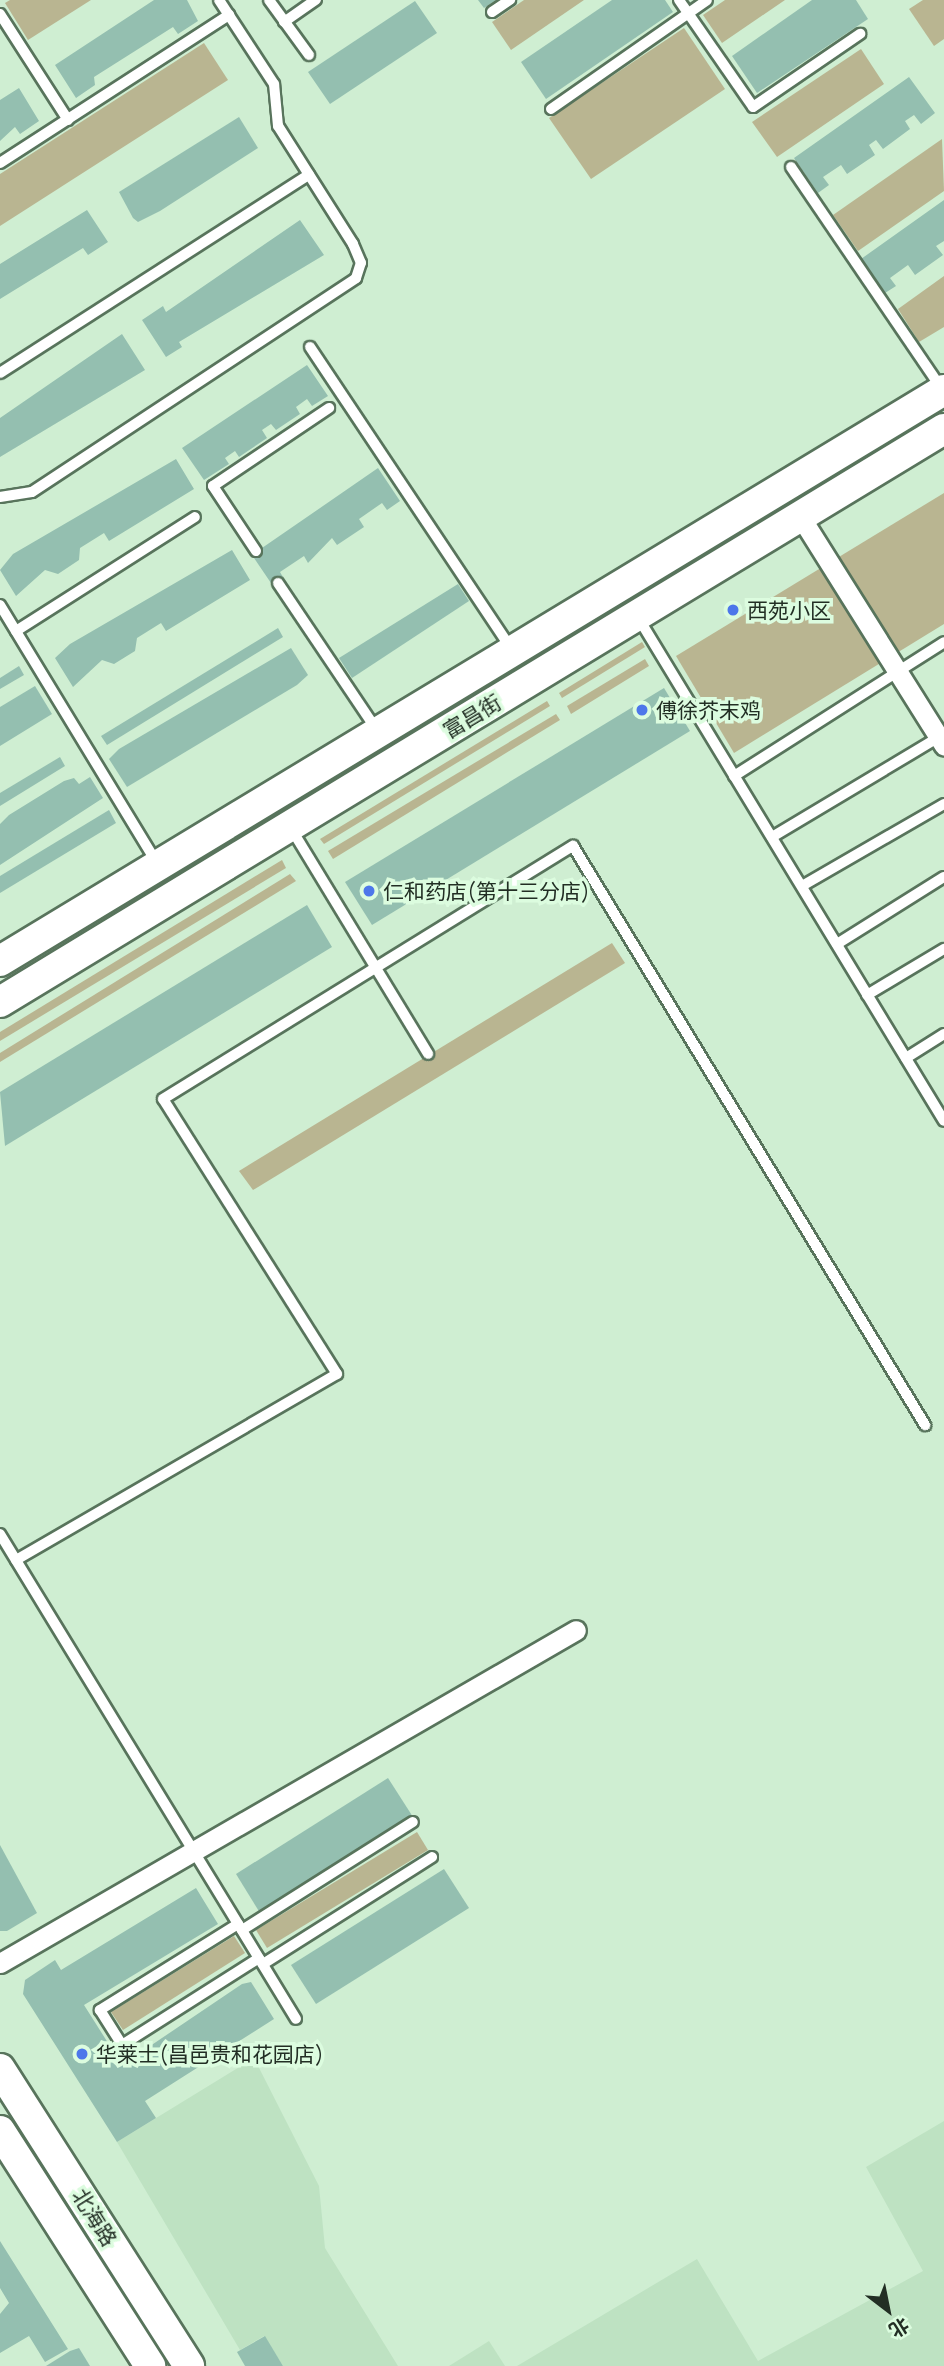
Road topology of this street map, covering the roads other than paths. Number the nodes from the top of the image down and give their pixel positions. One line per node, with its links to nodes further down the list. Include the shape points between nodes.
1 (219, 0): 10 (lane)
2 (269, 0): 11 (lane)
3 (316, 0): 11 (lane)
4 (510, 0): 7 (lane)
5 (679, 0): 8 (lane)
6 (707, 0): 8 (lane)
7 (492, 12)
8 (688, 13): 12 (lane, via 753,107); 14 (lane)
9 (0, 14): 15 (lane)
10 (229, 15): 15 (lane); 18 (lane, via 274,84 278,126)
11 (284, 22): 13 (lane)
12 (860, 33)
13 (309, 55)
14 (551, 109)
15 (68, 120): 16 (lane)
16 (0, 163)
17 (791, 167): 21 (lane)
18 (309, 175): 20 (lane); 24 (lane, via 353,244 361,263 356,278 33,492)
19 (310, 347): 33 (lane)
20 (0, 373)
21 (944, 391): 33 (main road, 富昌街)
22 (329, 408): 27 (lane, via 213,486)
23 (944, 429): 25 (main road, 富昌街)
24 (0, 497)
25 (800, 516): 30 (main road, 富昌街); 34 (street)
26 (195, 517): 31 (lane)
27 (256, 551)
28 (278, 583): 35 (lane)
29 (0, 605): 31 (lane)
30 (637, 616): 37 (lane); 39 (main road, 富昌街)
31 (16, 631): 41 (lane)
32 (944, 642): 34 (lane)
33 (513, 651): 35 (main road, 富昌街)
34 (897, 671): 36 (street); 37 (lane)
35 (378, 733): 41 (main road, 富昌街)
36 (942, 739): 40 (lane)
37 (734, 776): 40 (lane)
38 (944, 804): 43 (lane)
39 (289, 826): 47 (lane); 49 (main road, 富昌街)
40 (772, 837): 43 (lane)
41 (158, 866): 46 (main road, 富昌街)
42 (944, 877): 44 (lane)
43 (802, 886): 44 (lane)
44 (836, 944): 48 (lane)
45 (944, 949): 48 (lane)
46 (0, 961)
47 (376, 971): 51 (lane); 54 (lane, via 573,846); 56 (lane, via 163,1099 337,1374)
48 (867, 995): 52 (lane)
49 (0, 1002)
50 (944, 1034): 52 (lane)
51 (428, 1054)
52 (906, 1058): 53 (lane)
53 (944, 1121)
54 (925, 1425)
55 (0, 1534): 56 (lane)
56 (16, 1560): 59 (lane)
57 (576, 1630): 59 (street)
58 (413, 1822): 61 (lane)
59 (192, 1849): 61 (lane); 63 (street)
60 (432, 1857): 62 (lane)
61 (240, 1927): 62 (lane); 62 (lane, via 100,2010 122,2045)
62 (261, 1961): 64 (lane)
63 (0, 1963)
64 (296, 2019)
65 (0, 2069): 68 (main road, 北海路)
66 (0, 2131): 67 (main road, 北海路)
67 (150, 2366)
68 (189, 2366)

